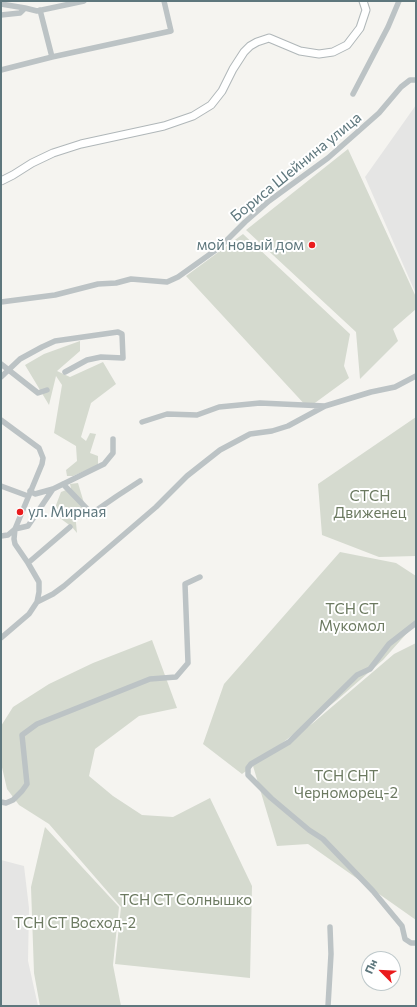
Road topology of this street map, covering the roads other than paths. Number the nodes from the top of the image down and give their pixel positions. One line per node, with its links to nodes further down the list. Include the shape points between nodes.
1 (84, 1): 7 (street)
2 (164, 1): 9 (street, via 171,31)
3 (363, 1): 13 (main road, via 366,10 360,28 347,45 333,52 319,54 300,51 269,38 257,42 244,52 211,105 193,116 164,126 80,144 53,153)
4 (399, 1): 12 (street)
5 (1, 4): 6 (street)
6 (25, 8): 7 (street); 8 (street, via 20,13)
7 (40, 10): 9 (street)
8 (1, 15)
9 (52, 57): 10 (street)
10 (1, 70)
11 (416, 80): 14 (street, Бориса Шейнина улица, via 410,80 401,87 379,113 328,158 269,201 220,247 178,277 167,282 131,279)
12 (353, 94)
13 (1, 181)
14 (1, 302)
15 (1, 364): 16 (street)
16 (8, 369): 17 (street, via 20,359 56,342 118,332 122,334 123,358 102,357 87,360); 19 (street); 20 (street, via 38,393)
17 (65, 372)
18 (416, 376): 21 (street, via 395,387)
19 (1, 377)
20 (47, 390)
21 (325, 406): 23 (street, via 260,403 219,407 197,415 167,414); 37 (street, via 288,426 250,434 220,450 187,476 156,507 64,586)
22 (1, 420): 29 (street, via 39,448 43,458)
23 (142, 422)
24 (113, 439): 26 (street, via 113,453 104,464)
25 (140, 481): 30 (street)
26 (63, 484): 28 (street); 30 (street)
27 (1, 486): 29 (street)
28 (53, 489): 29 (street); 33 (street, via 28,526)
29 (29, 494): 33 (street)
30 (91, 513): 31 (street, via 88,516)
31 (84, 514)
32 (70, 527): 35 (street)
33 (15, 529): 34 (street, via 8,535); 35 (street, via 15,544)
34 (1, 536)
35 (28, 563): 37 (street, via 39,582)
36 (200, 577): 40 (street, via 185,584 188,663 176,677 150,679 37,724 22,735 27,784 13,800)
37 (37, 602): 39 (street, via 29,614)
38 (416, 623): 42 (street, via 389,644 370,669 357,675 289,742 248,768 248,775 271,798 323,839 373,891 402,926 405,940 410,943)
39 (1, 638)
40 (1, 802)
41 (330, 927): 43 (street)
42 (416, 942)
43 (328, 1006)

